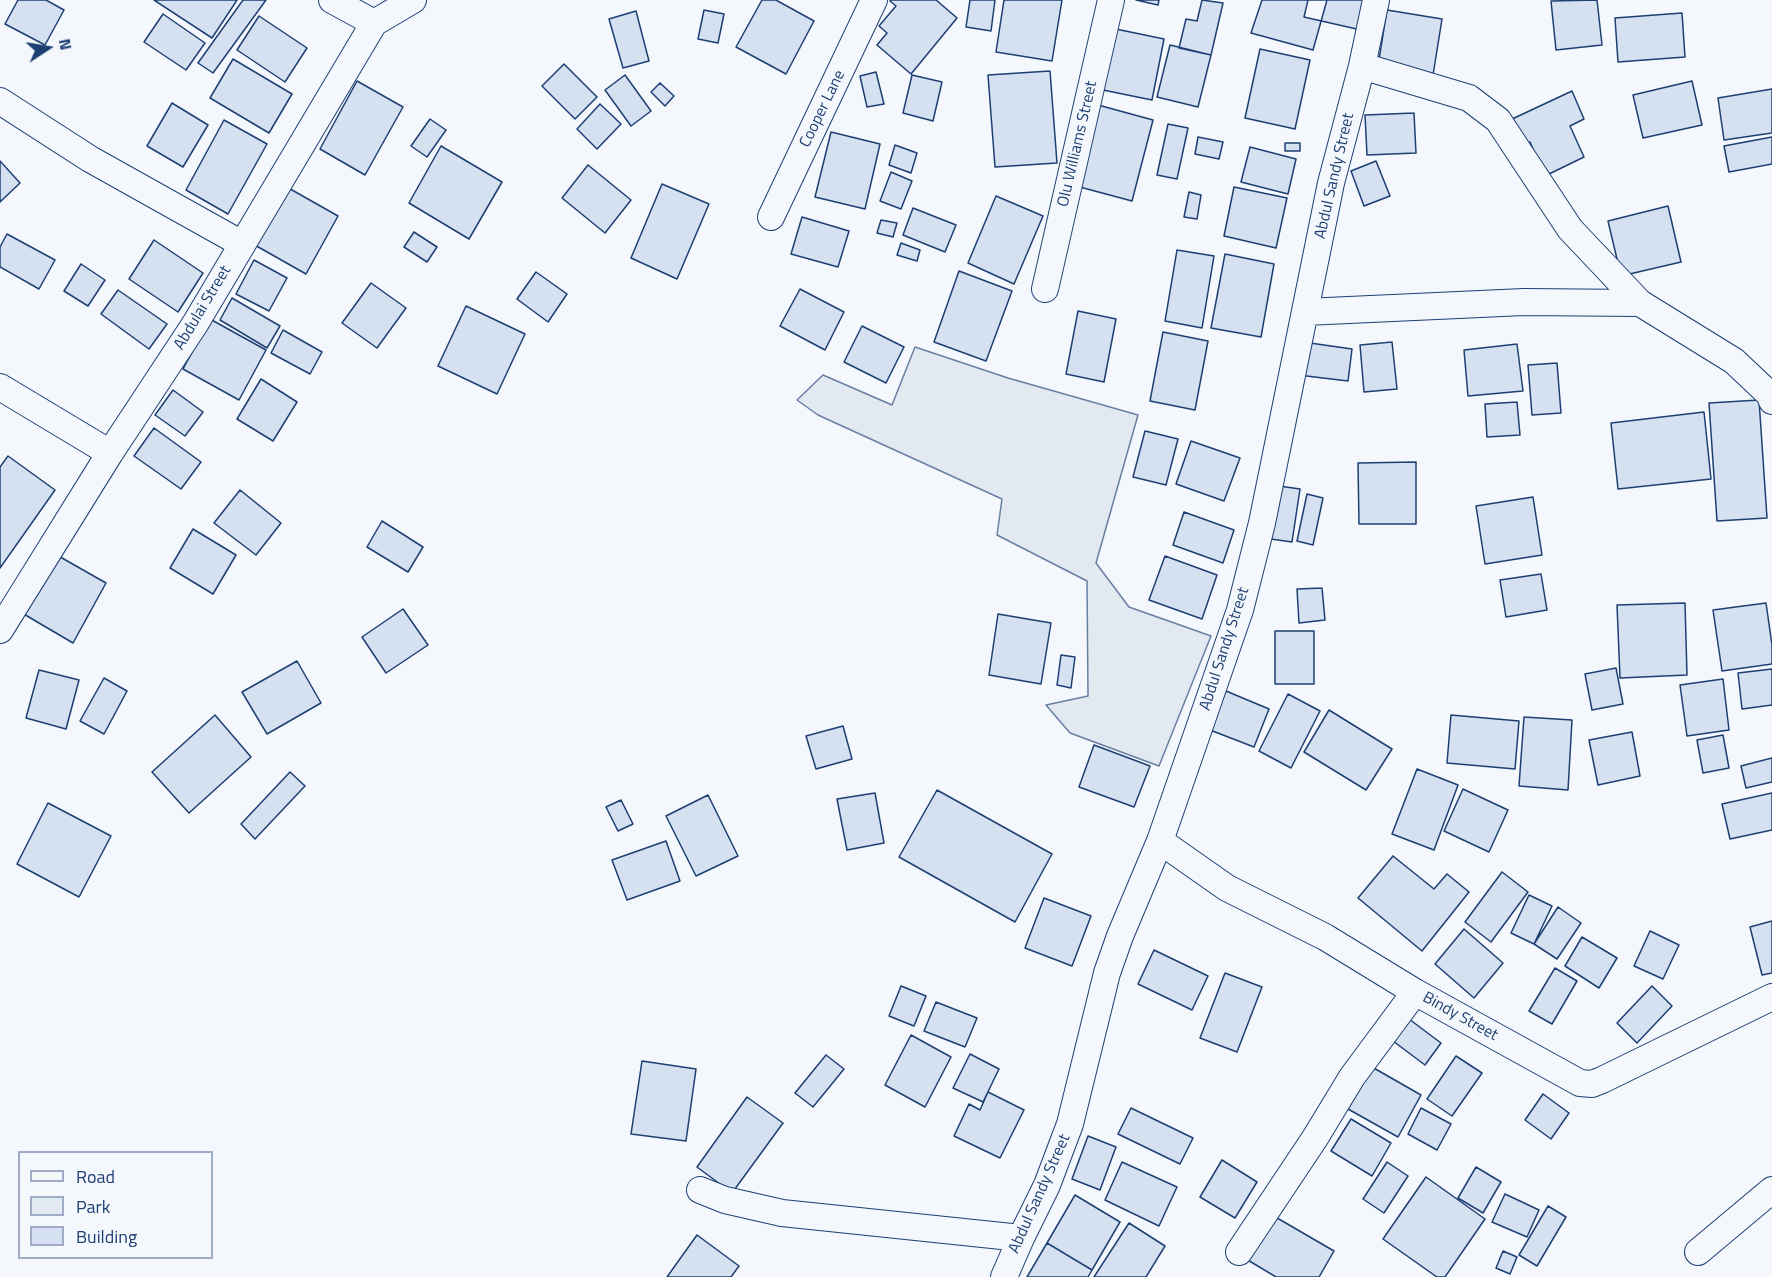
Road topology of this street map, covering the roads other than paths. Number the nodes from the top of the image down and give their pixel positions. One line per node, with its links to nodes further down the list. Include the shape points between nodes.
1 (332, 0): 6 (street)
2 (413, 0): 6 (street)
3 (874, 0): 9 (street, Cooper Lane)
4 (1111, 0): 11 (street, Olu Williams Street)
5 (1376, 0): 7 (street, Abdul Sandy Street)
6 (374, 23): 10 (street, Abdulai Street)
7 (1362, 66): 12 (street, via 1469,99 1498,120 1570,229); 13 (street, Abdul Sandy Street, via 1331,183)
8 (0, 101): 10 (street, via 90,159)
9 (771, 217)
10 (242, 244): 16 (street, Abdulai Street)
11 (1045, 289)
12 (1640, 303): 13 (street, via 1524,302); 15 (street, via 1734,361)
13 (1305, 312): 18 (street, Abdul Sandy Street, via 1240,610)
14 (0, 387): 16 (street)
15 (1772, 401)
16 (110, 453): 17 (street, Abdulai Street)
17 (0, 630)
18 (1160, 842): 19 (street, Bindy Street, via 1227,888 1325,937); 23 (street, Abdul Sandy Street, via 1107,973 1071,1124)
19 (1415, 992): 20 (street, Bindy Street, via 1580,1083 1592,1084); 24 (street, via 1352,1077)
20 (1772, 997)
21 (700, 1190): 23 (street, via 782,1213)
22 (1772, 1190): 25 (street)
23 (1021, 1238): 26 (street, Abdul Sandy Street)
24 (1239, 1251)
25 (1698, 1252)
26 (1004, 1277)

